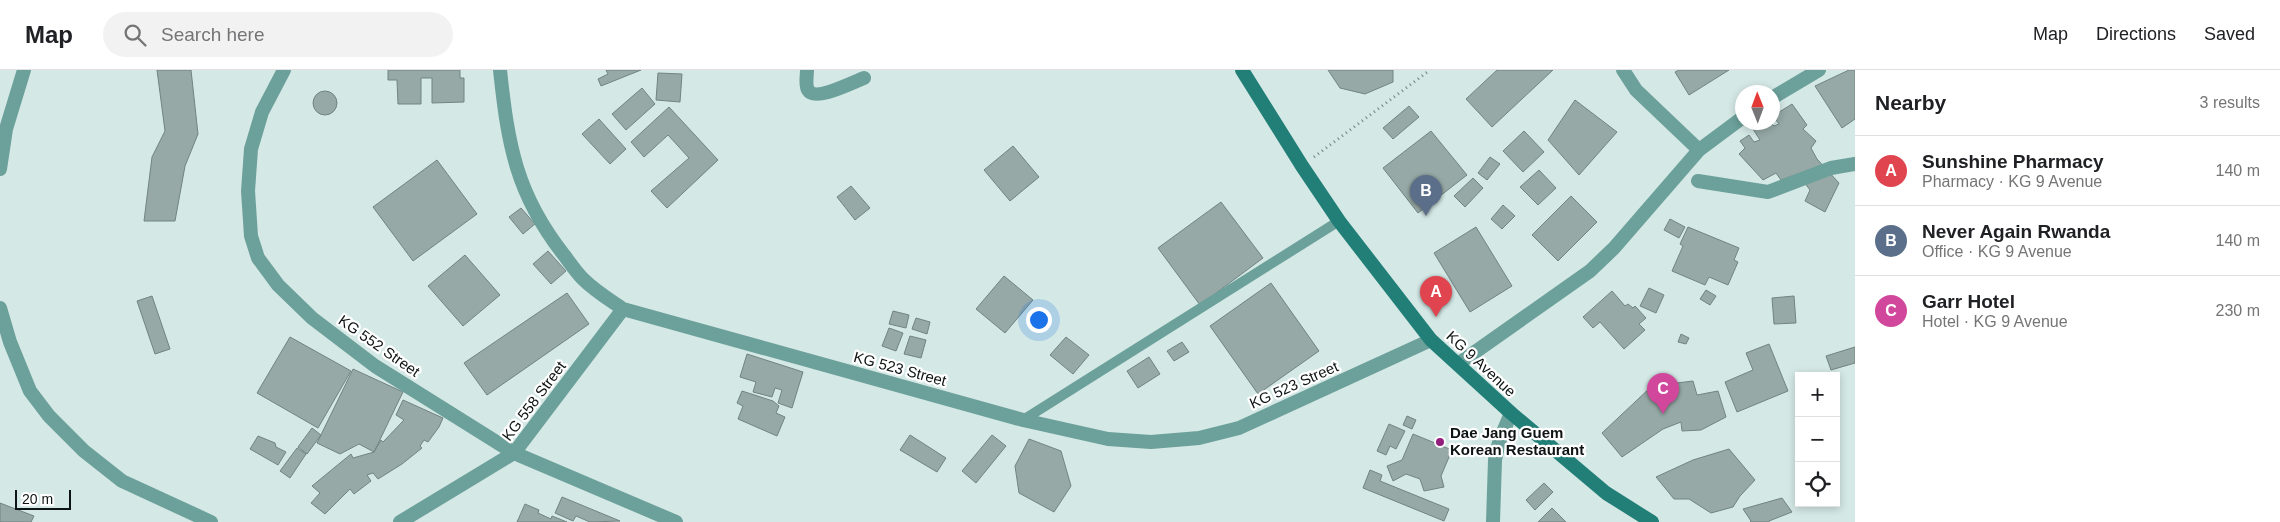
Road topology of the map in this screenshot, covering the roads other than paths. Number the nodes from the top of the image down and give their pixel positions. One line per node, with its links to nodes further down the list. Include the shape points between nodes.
1 (24, 70): 13 (street, via 6,129)
2 (284, 70): 22 (street, KG 552 Street, via 262,112 251,149 248,191 251,236 258,258 278,285 312,318 375,366)
3 (500, 70): 17 (street, KG 523 Street, via 506,129 530,204 552,240 584,279)
4 (808, 70): 8 (street, via 806,87 814,95)
5 (1242, 70): 15 (main road, KG 9 Avenue)
6 (1623, 70): 11 (street, via 1636,90)
7 (1819, 70): 9 (street)
8 (864, 78)
9 (1780, 93)
10 (1735, 123): 11 (street)
11 (1699, 150): 19 (street, via 1590,271)
12 (1855, 164): 14 (street, via 1831,168 1768,192)
13 (0, 169)
14 (1698, 181)
15 (1339, 221): 18 (main road, KG 9 Avenue); 21 (lane)
16 (0, 308): 23 (street, via 30,391 49,416 84,451 122,480)
17 (623, 310): 21 (street, KG 523 Street); 22 (street, KG 558 Street)
18 (1431, 340): 19 (main road, KG 9 Avenue); 21 (street, KG 523 Street, via 1239,428 1199,438 1151,442 1108,439)
19 (1458, 364): 20 (main road, KG 9 Avenue)
20 (1511, 413): 26 (street, via 1495,460); 27 (main road, KG 9 Avenue, via 1606,492)
21 (1023, 420)
22 (514, 453): 24 (street, KG 558 Street); 25 (street, KG 552 Street)
23 (212, 522)
24 (400, 522)
25 (676, 522)
26 (1493, 522)
27 (1652, 522)

